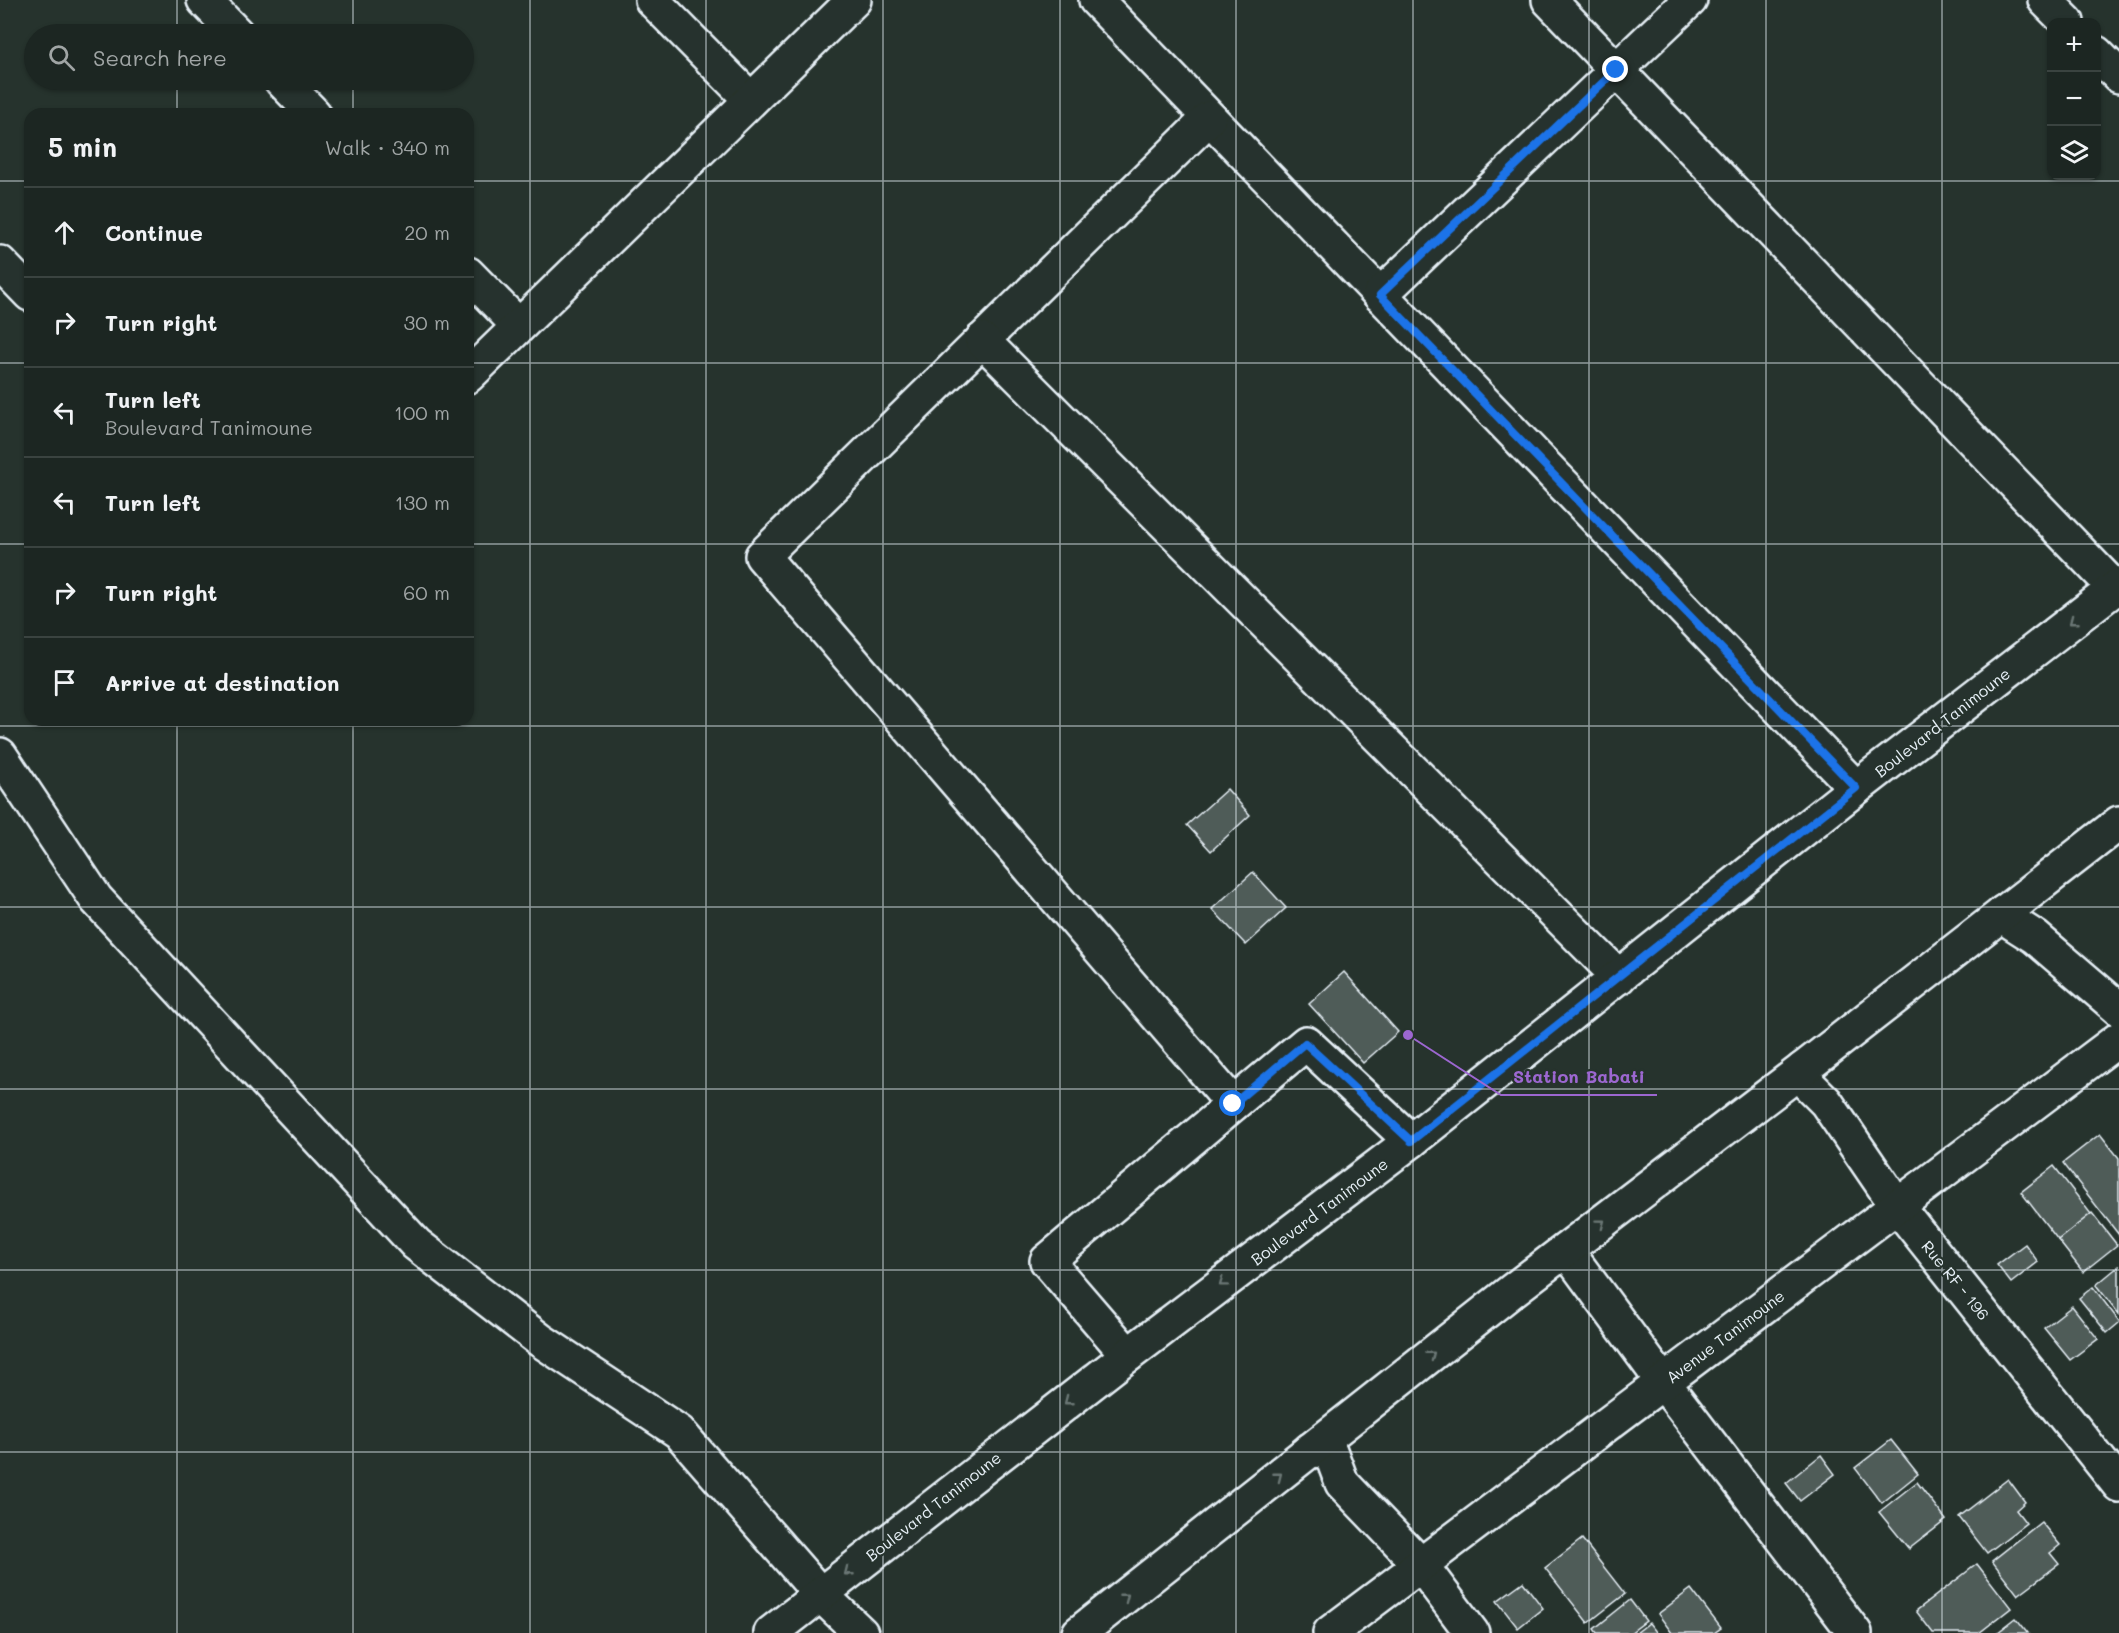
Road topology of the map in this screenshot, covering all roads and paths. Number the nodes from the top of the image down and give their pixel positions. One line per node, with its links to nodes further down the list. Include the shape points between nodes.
1 (204, 0): 9 (street)
2 (652, 0): 14 (street)
3 (854, 0): 14 (street)
4 (1096, 0): 16 (street)
5 (1549, 0): 11 (street)
6 (1690, 0): 11 (street)
7 (2045, 0): 8 (street)
8 (2063, 18)
9 (227, 24)
10 (2101, 57): 12 (street)
11 (1616, 70): 20 (street); 24 (street)
12 (2119, 76)
13 (291, 90): 15 (street)
14 (751, 100): 21 (street)
15 (308, 108)
16 (1209, 118): 20 (street); 22 (street)
17 (0, 263): 19 (street)
18 (474, 280): 21 (street)
19 (24, 288)
20 (1380, 295): 26 (street)
21 (519, 327): 23 (street)
22 (982, 340): 29 (street); 33 (street, via 762,556)
23 (474, 370)
24 (2117, 586): 26 (street, Boulevard Tanimoune, one-way to 26)
25 (0, 755): 42 (street, via 96,899 416,1244 540,1340 679,1432)
26 (1856, 788): 29 (street, Boulevard Tanimoune)
27 (2119, 823): 28 (street)
28 (2004, 912): 30 (street); 32 (street)
29 (1619, 977): 34 (street, Boulevard Tanimoune)
30 (2119, 1009)
31 (2119, 1039): 35 (street, Avenue Tanimoune)
32 (1803, 1069): 35 (street, Rue RF - 196, via 1809,1085 1826,1102); 36 (street, one-way to 32)
33 (1233, 1104): 34 (street, via 1305,1043); 37 (street, via 1047,1261)
34 (1411, 1141): 37 (street, Boulevard Tanimoune, one-way to 37)
35 (1897, 1206): 38 (street, Avenue Tanimoune); 40 (street, Rue RF - 196)
36 (1566, 1250): 38 (street); 39 (street, one-way to 36)
37 (1128, 1355): 42 (street, Boulevard Tanimoune, one-way to 42)
38 (1663, 1382): 41 (street, Avenue Tanimoune); 48 (street)
39 (1310, 1450): 41 (street, via 1330,1451 1342,1483); 45 (street, one-way to 39)
40 (2119, 1485)
41 (1421, 1565): 46 (street, Avenue Tanimoune); 47 (street)
42 (820, 1593): 43 (street, Boulevard Tanimoune); 44 (street)
43 (771, 1633)
44 (861, 1633)
45 (1079, 1633)
46 (1330, 1633)
47 (1472, 1633)
48 (1855, 1633)

